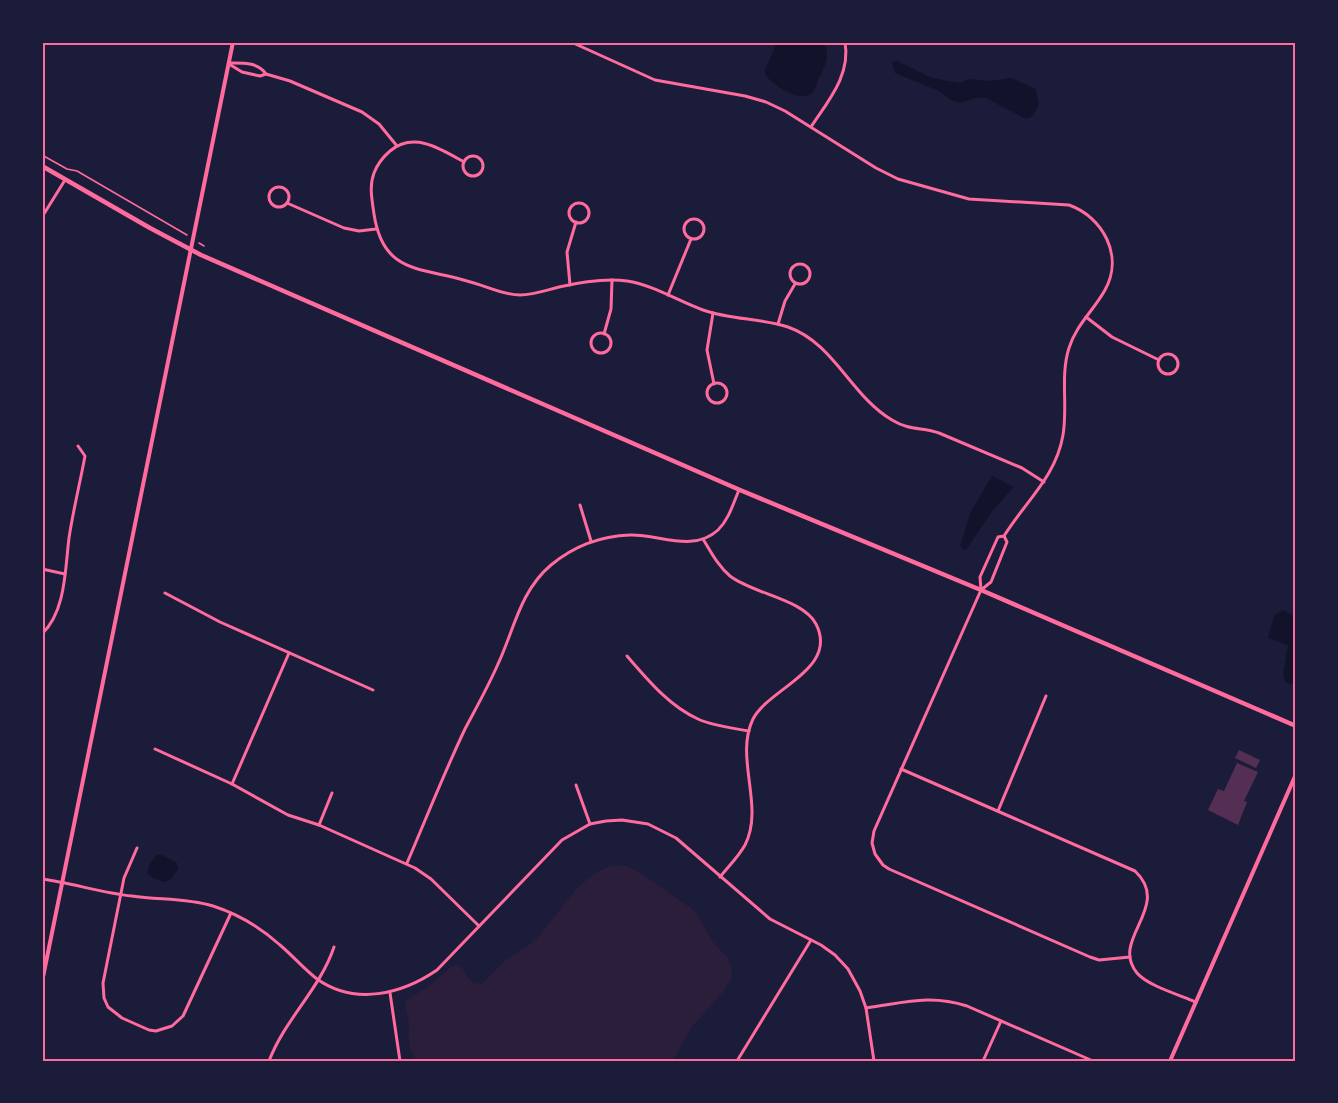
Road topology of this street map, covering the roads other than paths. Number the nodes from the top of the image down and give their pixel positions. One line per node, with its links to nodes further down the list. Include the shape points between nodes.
1 (233, 42): 4 (street)
2 (571, 42): 6 (street, via 655,80 766,102)
3 (845, 42): 6 (street, via 844,73)
4 (229, 63): 5 (street, via 242,72); 5 (street, via 256,65); 16 (street)
5 (266, 74): 7 (street, via 362,112 379,124)
6 (811, 127): 22 (street, via 898,179 969,199 1061,204 1084,212 1103,231 1112,260 1108,284)
7 (397, 146): 8 (street, via 427,143); 14 (street, via 381,160 373,176)
8 (464, 162): 8 (street, via 468,175 481,172 482,164 477,157)
9 (42, 166): 10 (main road)
10 (65, 180): 12 (street); 16 (main road)
11 (287, 203): 11 (street, via 286,190 273,190 270,199 274,205 281,207); 14 (street, via 344,228)
12 (42, 217)
13 (576, 222): 13 (street, via 585,221 589,215 583,204 577,203 570,209 569,216); 19 (street, via 567,252)
14 (376, 229): 19 (street, via 391,255 414,269 517,295)
15 (691, 238): 15 (street, via 702,235 699,220 685,225); 20 (street)
16 (191, 250): 29 (main road); 58 (street)
17 (612, 280): 19 (street); 20 (street, via 636,283); 24 (street, via 611,309)
18 (795, 284): 18 (street, via 808,280 810,272 806,266 798,264 792,268 790,278); 23 (street)
19 (570, 285)
20 (668, 296): 21 (street)
21 (713, 313): 23 (street); 26 (street, via 707,350)
22 (1086, 317): 25 (street, via 1112,338); 28 (street, via 1067,353 1064,434)
23 (778, 324): 28 (street, via 813,341 892,420 915,430 939,433 1022,468)
24 (604, 334): 24 (street, via 592,338 591,345 597,352 610,348 610,339)
25 (1159, 360): 25 (street, via 1159,368 1165,373 1178,366 1173,355 1165,354)
26 (714, 384): 26 (street, via 707,389 707,396 720,403 726,390)
27 (78, 446): 35 (street, via 86,456)
28 (1044, 482): 31 (street)
29 (740, 490): 32 (street, via 724,523); 36 (main road)
30 (580, 505): 33 (street)
31 (1004, 536): 36 (street, via 1007,542 992,578); 36 (street, via 998,537 981,577)
32 (704, 539): 33 (street, via 691,542 631,535); 44 (street, via 729,575 806,612 819,632 815,661 761,709)
33 (591, 541): 55 (street, via 550,566 523,600 500,661)
34 (42, 569): 35 (street)
35 (65, 574): 38 (street, via 58,608)
36 (981, 590): 43 (main road); 46 (street)
37 (165, 593): 39 (street)
38 (42, 634)
39 (289, 653): 41 (street); 48 (street)
40 (627, 656): 44 (street, via 683,711 700,720)
41 (373, 690)
42 (1046, 696): 51 (street)
43 (1296, 726)
44 (749, 731): 56 (street, via 752,824 745,844)
45 (155, 749): 48 (street)
46 (901, 769): 51 (street); 64 (street, via 873,837 875,854 883,865 1090,957)
47 (1296, 774): 68 (street)
48 (232, 784): 52 (street, via 288,815)
49 (576, 785): 53 (street)
50 (332, 793): 52 (street)
51 (998, 811): 64 (street, via 1141,877 1148,902 1132,940)
52 (319, 825): 55 (street)
53 (590, 825): 56 (street, via 622,820 648,824 676,838); 61 (street, via 554,847)
54 (137, 848): 59 (street)
55 (406, 863): 61 (street, via 431,879)
56 (720, 877): 62 (street, via 770,919)
57 (42, 879): 58 (street)
58 (62, 882): 59 (street); 66 (street)
59 (121, 894): 60 (street, via 195,902); 60 (street, via 103,983 104,998 113,1012 149,1030 165,1029 183,1016)
60 (231, 913): 65 (street, via 261,930)
61 (479, 926): 67 (street, via 437,970 414,985)
62 (811, 940): 69 (street, via 848,969); 73 (street)
63 (334, 947): 65 (street)
64 (1130, 957): 68 (street, via 1145,980)
65 (318, 980): 67 (street, via 354,993); 71 (street, via 286,1025)
66 (42, 982)
67 (390, 993): 72 (street)
68 (1196, 1002): 77 (street)
69 (866, 1008): 70 (street, via 926,999 948,1000); 74 (street)
70 (1001, 1021): 75 (street); 76 (street)
71 (269, 1061)
72 (400, 1061)
73 (737, 1061)
74 (874, 1061)
75 (983, 1061)
76 (1093, 1061)
77 (1170, 1061)

